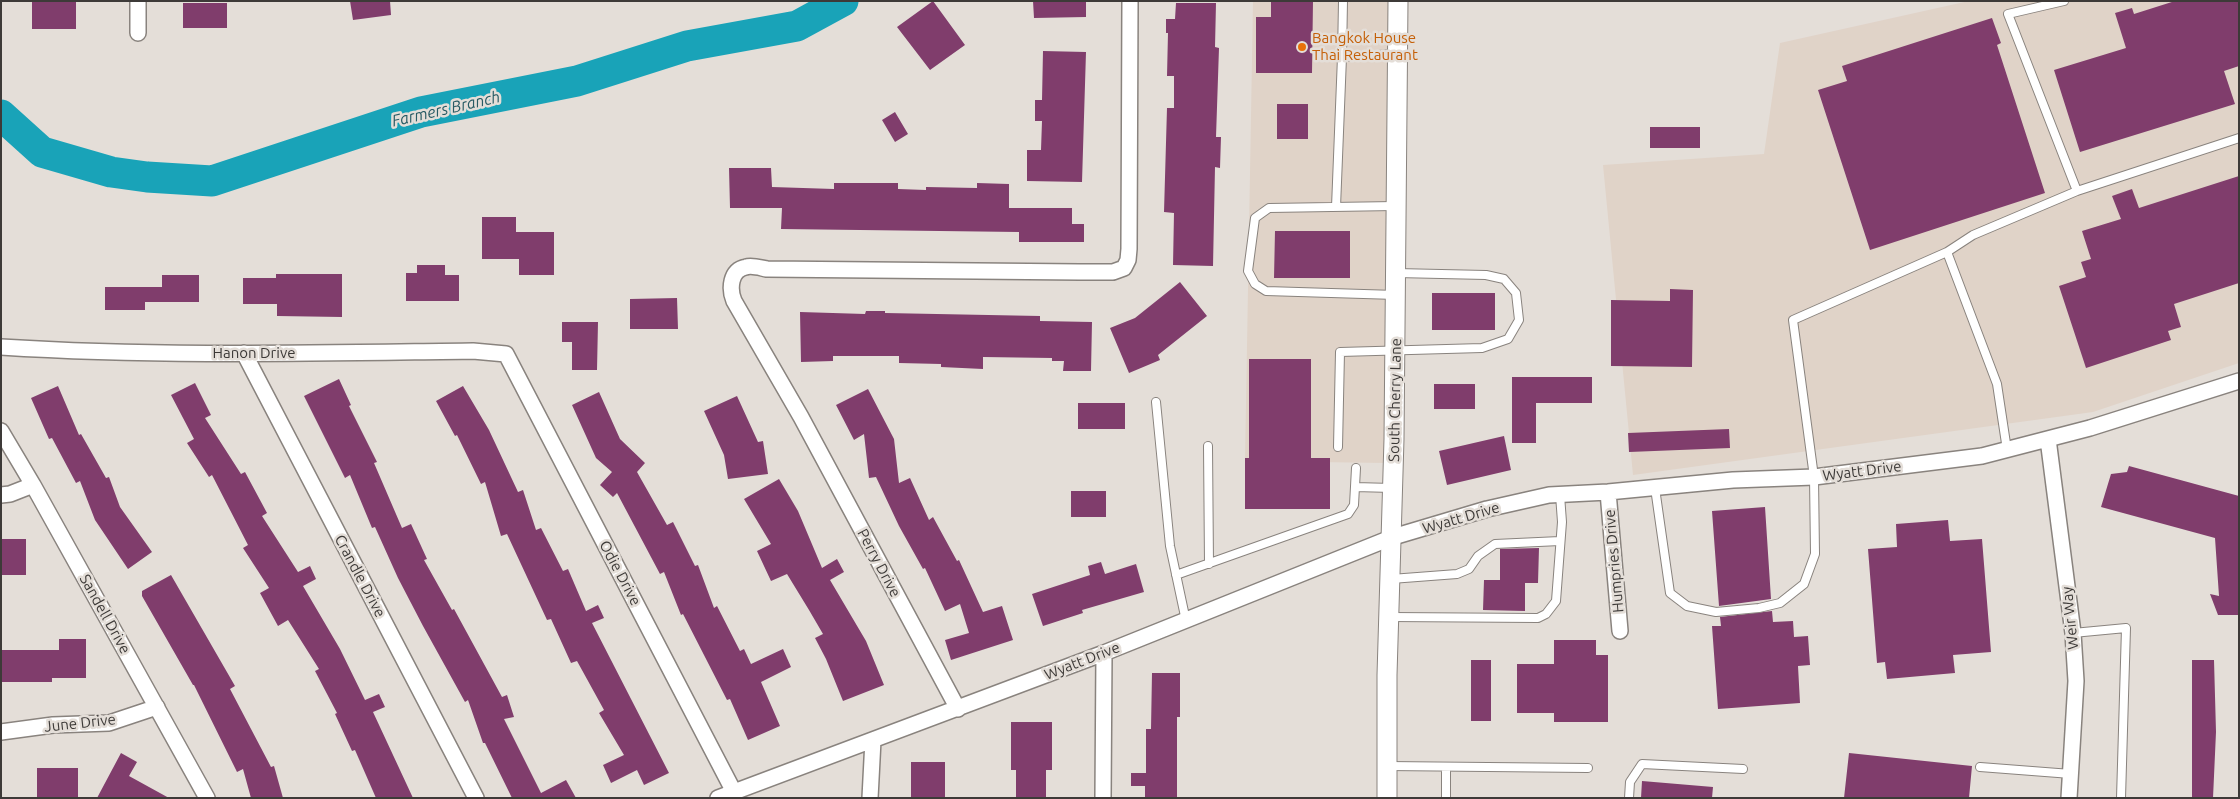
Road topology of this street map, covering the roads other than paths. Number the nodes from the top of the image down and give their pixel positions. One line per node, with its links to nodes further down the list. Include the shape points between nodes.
1 (138, 1): 6 (street)
2 (1130, 1): 47 (street, Perry Drive, via 1129,249 1124,268 1113,272 1080,272 746,267 737,272 729,291 801,417)
3 (1342, 1): 8 (lane)
4 (1398, 1): 7 (street, South Cherry Lane)
5 (2064, 1): 10 (lane, via 2008,14)
6 (138, 32)
7 (1398, 54): 8 (lane); 11 (street, South Cherry Lane)
8 (1342, 57): 12 (lane)
9 (2239, 138): 10 (lane)
10 (2077, 190): 13 (lane, via 1973,235)
11 (1396, 206): 12 (lane); 14 (street, South Cherry Lane)
12 (1336, 207): 15 (lane, via 1269,208 1254,218 1248,271 1255,284 1266,291)
13 (1947, 252): 26 (lane, via 1997,384); 28 (lane, via 1793,320)
14 (1396, 273): 15 (street, South Cherry Lane); 17 (lane, via 1486,275 1504,279 1516,293 1519,320 1508,339 1482,348)
15 (1396, 294): 17 (street, South Cherry Lane)
16 (1, 347): 18 (street, Hanon Drive, via 73,352)
17 (1395, 351): 25 (lane, via 1340,352); 31 (street, South Cherry Lane)
18 (244, 353): 19 (street, Hanon Drive, via 473,351); 58 (street, Crandle Drive)
19 (506, 354): 56 (street, Odie Drive)
20 (2239, 381): 23 (street, Wyatt Drive)
21 (1156, 402): 39 (lane)
22 (1, 431): 29 (street, Sandell Drive)
23 (2048, 439): 26 (street, Wyatt Drive); 44 (street, Weir Way)
24 (1208, 446): 38 (lane)
25 (1338, 447)
26 (2007, 450): 28 (street, Wyatt Drive)
27 (1356, 468): 30 (lane)
28 (1814, 478): 32 (street, Wyatt Drive, via 1732,480); 32 (lane, via 1815,554 1804,584 1780,604 1716,612 1687,606 1670,593)
29 (33, 484): 34 (street); 46 (street, Sandell Drive)
30 (1355, 487): 31 (lane); 38 (lane, via 1352,510 1343,517)
31 (1394, 488): 36 (street, South Cherry Lane)
32 (1655, 488): 33 (street, Wyatt Drive)
33 (1608, 492): 35 (street, Wyatt Drive); 43 (street, Humpries Drive)
34 (1, 495)
35 (1560, 495): 36 (street, Wyatt Drive, via 1487,509); 37 (lane)
36 (1392, 537): 40 (street, South Cherry Lane); 42 (street, Wyatt Drive)
37 (1560, 541): 40 (lane, via 1495,544 1478,556 1469,569 1456,574); 41 (lane, via 1556,601 1546,614 1538,618)
38 (1209, 564): 39 (lane)
39 (1176, 575): 42 (lane)
40 (1391, 579): 41 (street, South Cherry Lane)
41 (1390, 617): 50 (street, South Cherry Lane)
42 (1186, 620): 45 (street, Wyatt Drive)
43 (1620, 631)
44 (2073, 634): 55 (street, Weir Way, via 2076,681); 66 (lane, via 2126,628)
45 (1104, 653): 47 (street, Wyatt Drive); 61 (street)
46 (157, 707): 48 (street, June Drive, via 109,723 53,725); 57 (street, Sandell Drive)
47 (958, 709): 49 (street, Wyatt Drive)
48 (1, 732)
49 (873, 740): 56 (street, Wyatt Drive); 60 (street)
50 (1387, 766): 51 (lane); 62 (street, South Cherry Lane)
51 (1446, 767): 53 (lane); 63 (lane)
52 (1980, 767): 55 (lane)
53 (1588, 768)
54 (1743, 768): 64 (lane, via 1642,764 1630,782)
55 (2071, 774): 65 (street, Weir Way)
56 (734, 792): 59 (street, Wyatt Drive)
57 (207, 798)
58 (476, 798)
59 (718, 798)
60 (870, 798)
61 (1103, 798)
62 (1387, 798)
63 (1446, 798)
64 (1629, 798)
65 (2069, 798)
66 (2122, 798)

